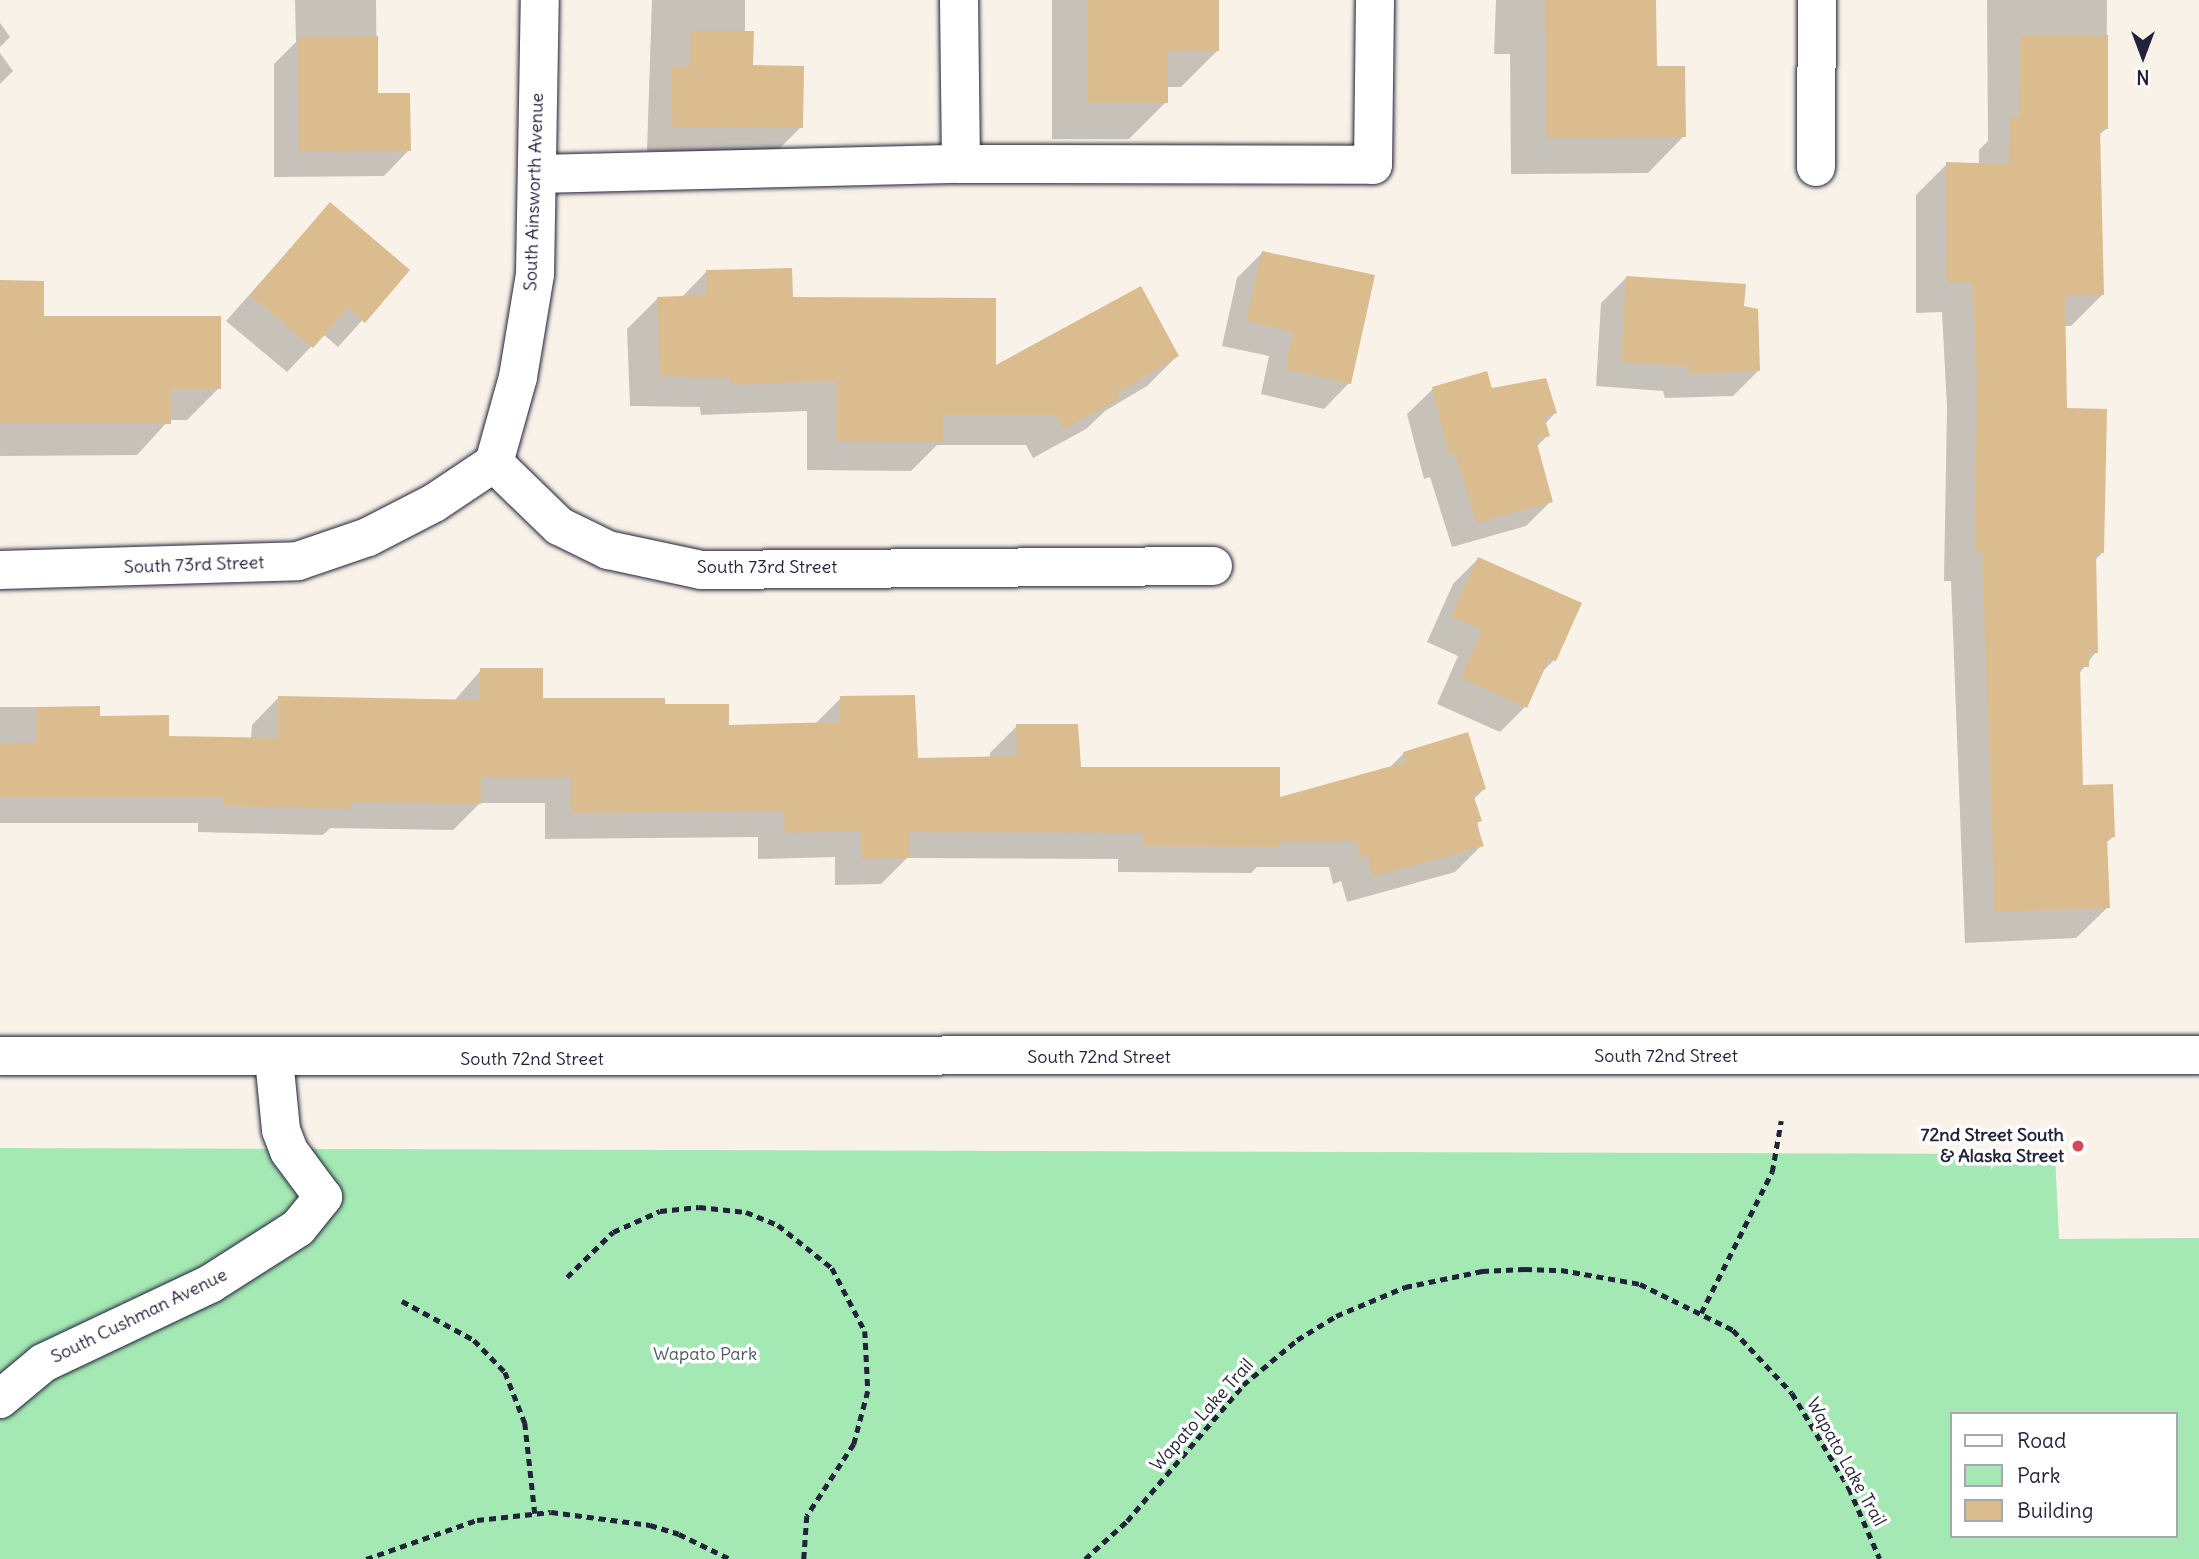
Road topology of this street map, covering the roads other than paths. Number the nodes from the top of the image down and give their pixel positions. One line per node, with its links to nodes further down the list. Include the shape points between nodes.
1 (540, 0): 7 (main road, South Ainsworth Avenue)
2 (959, 0): 5 (main road)
3 (1375, 0): 5 (main road, via 1373,165)
4 (1817, 0): 6 (main road)
5 (961, 164): 7 (main road)
6 (1816, 167)
7 (537, 174): 8 (main road, South Ainsworth Avenue, via 535,274 518,377)
8 (494, 463): 9 (main road, South 73rd Street, via 559,526 608,550 701,570); 10 (main road, South 73rd Street, via 434,503 368,537 298,561)
9 (1213, 566)
10 (0, 570)
11 (2199, 1055): 13 (main road, South 72nd Street)
12 (0, 1056): 13 (main road, South 72nd Street)
13 (275, 1059): 14 (main road, South Cushman Avenue, via 281,1130 289,1151 323,1197 298,1228 200,1289 43,1363)
14 (0, 1399)

